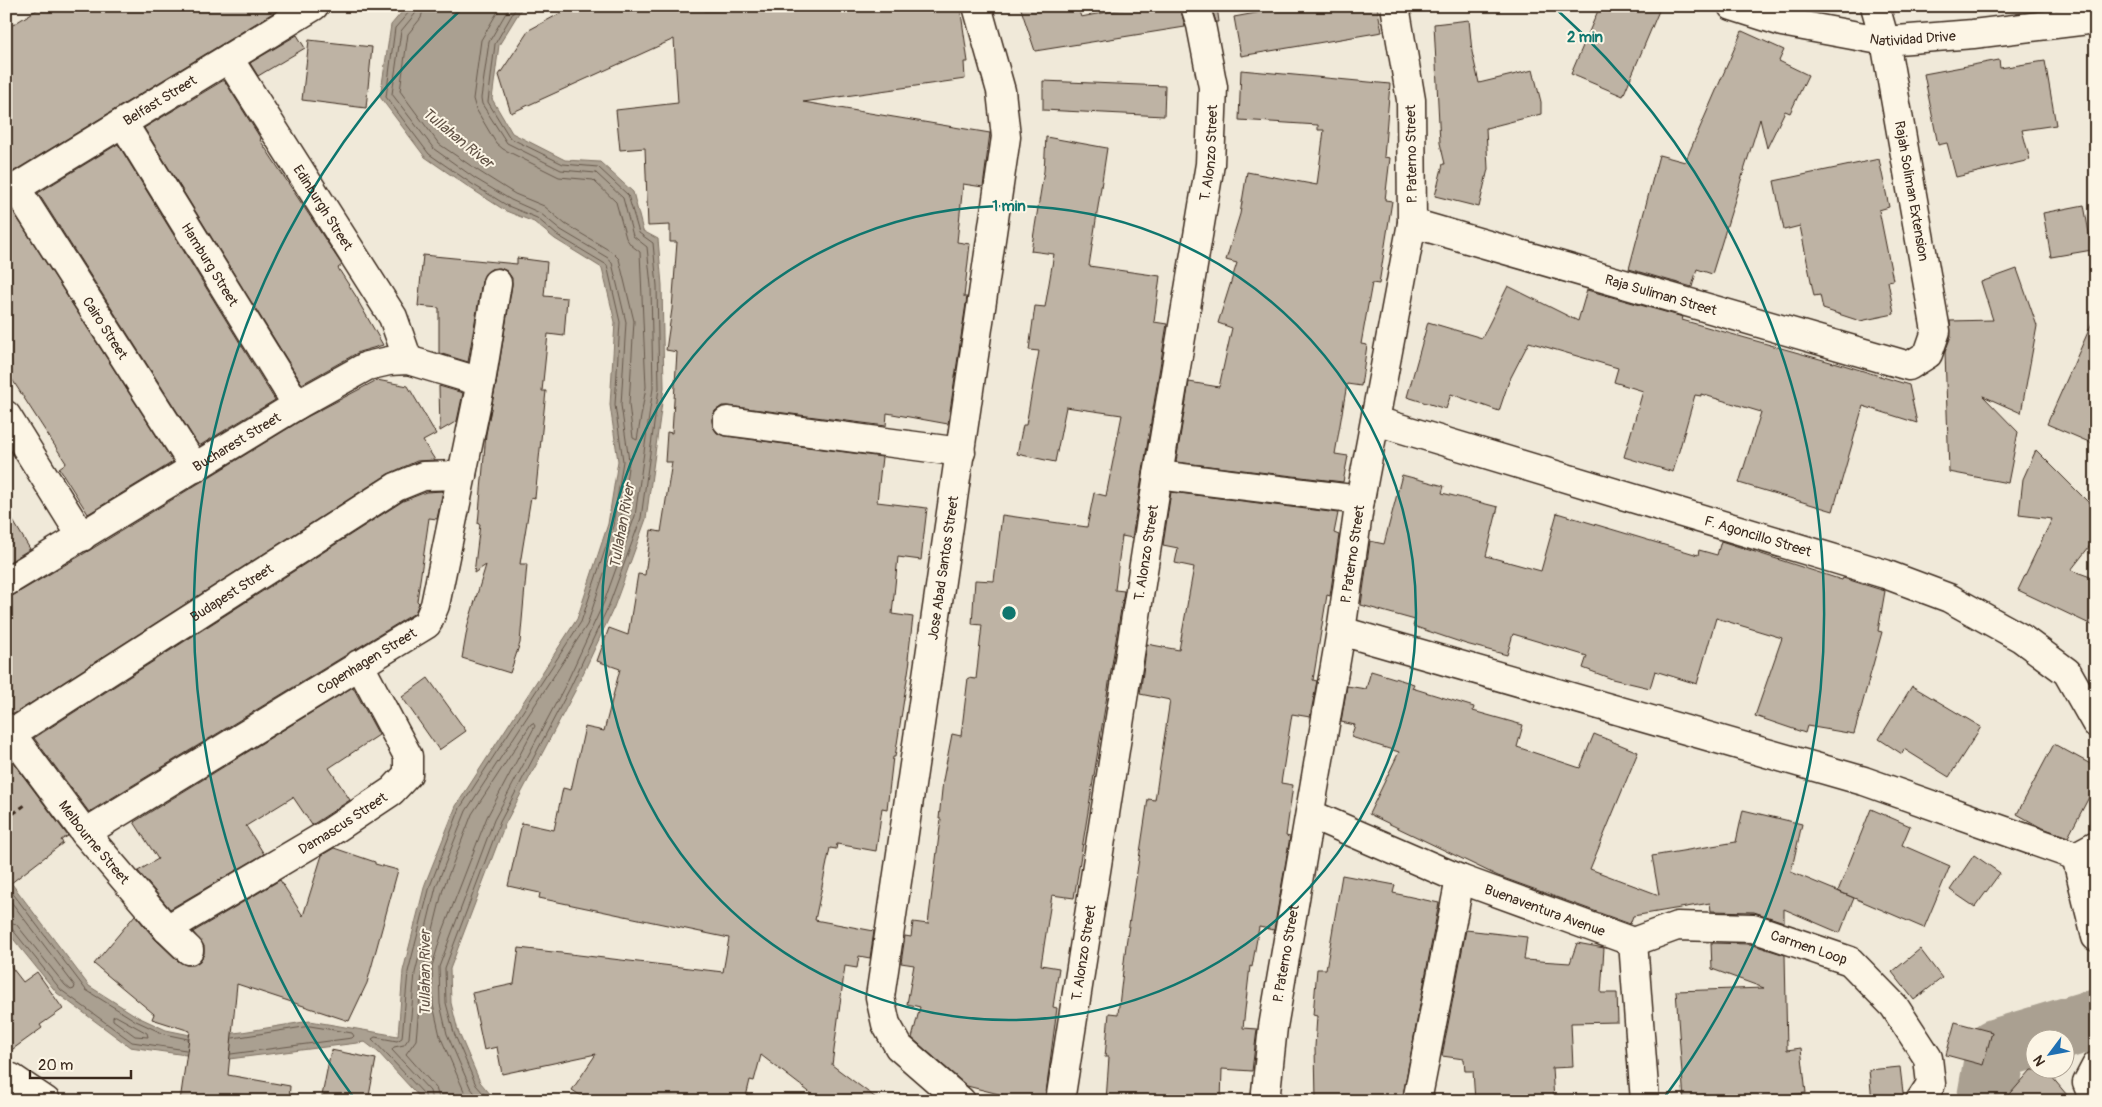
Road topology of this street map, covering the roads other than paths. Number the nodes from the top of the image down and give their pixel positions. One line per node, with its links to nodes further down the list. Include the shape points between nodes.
1 (314, 6): 9 (street, Belfast Street)
2 (977, 6): 21 (street, Jose Abad Santos Street, via 1001,91 1006,137)
3 (1195, 6): 24 (street, T. Alonzo Street, via 1213,87 1210,164)
4 (1395, 6): 12 (street, P. Paterno Street, via 1411,100)
5 (1732, 6): 8 (street, Natividad Drive, via 1782,22)
6 (1875, 6): 8 (street, Rajah Soliman Extension)
7 (2096, 19): 8 (street, Natividad Drive)
8 (1885, 41): 15 (street, Rajah Soliman Extension, via 1936,331 1928,354)
9 (229, 59): 10 (street, Belfast Street); 14 (street, Edinburgh Street, via 393,317)
10 (123, 124): 11 (street, Belfast Street); 17 (street, Hamburg Street)
11 (11, 191): 22 (street, Cairo Street)
12 (1412, 223): 15 (street, Raja Suliman Street); 20 (street, P. Paterno Street)
13 (497, 283): 16 (street, Copenhagen Street)
14 (408, 360): 16 (street, Bucharest Street); 17 (street, Bucharest Street, via 367,366)
15 (1909, 366)
16 (481, 382): 23 (street, Copenhagen Street)
17 (296, 406): 22 (street, Bucharest Street)
18 (6, 414): 26 (street)
19 (727, 421): 21 (street)
20 (1376, 421): 25 (street, P. Paterno Street); 30 (street, F. Agoncillo Street, via 1885,574 1949,598 2021,638)
21 (961, 452): 45 (street, Jose Abad Santos Street, via 880,997 886,1024 899,1047)
22 (195, 468): 26 (street, Bucharest Street)
23 (462, 475): 29 (street, Copenhagen Street, via 435,605 427,624); 33 (street, Budapest Street, via 423,476 396,487)
24 (1158, 475): 25 (street); 46 (street, T. Alonzo Street)
25 (1360, 500): 28 (street, P. Paterno Street)
26 (82, 537): 27 (street, Bucharest Street)
27 (6, 582)
28 (1341, 631): 34 (street, P. Paterno Street); 36 (street, via 1864,781)
29 (358, 664): 35 (street, Copenhagen Street); 38 (street, Damascus Street, via 408,756 408,774 392,791 329,833)
30 (2067, 672): 31 (street); 32 (street, F. Agoncillo Street)
31 (2096, 681)
32 (2096, 722)
33 (9, 730): 35 (street, Melbourne Street)
34 (1310, 814): 37 (street, Buenaventura Avenue); 47 (street, P. Paterno Street, via 1273,1027)
35 (85, 833): 38 (street, Melbourne Street)
36 (2086, 851): 39 (street)
37 (1460, 880): 40 (street, Buenaventura Avenue); 48 (street)
38 (167, 929): 41 (street, Melbourne Street)
39 (2096, 937)
40 (1633, 942): 49 (street); 50 (street, Carmen Loop, via 1677,926 1753,928 1850,961 1894,1006 1928,1058 1931,1084)
41 (189, 950)
42 (2096, 1066): 51 (street, via 2087,1083)
43 (9, 1080): 44 (street)
44 (43, 1100)
45 (961, 1101)
46 (1060, 1101)
47 (1265, 1101)
48 (1417, 1101)
49 (1645, 1101)
50 (1920, 1101)
51 (2094, 1101)

